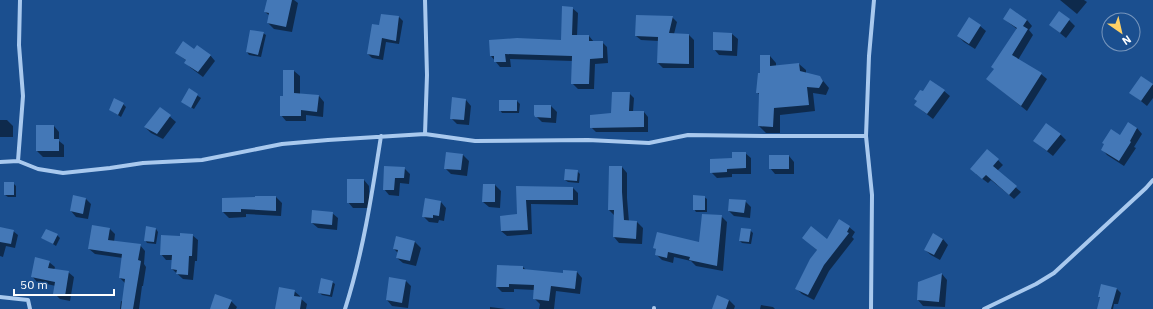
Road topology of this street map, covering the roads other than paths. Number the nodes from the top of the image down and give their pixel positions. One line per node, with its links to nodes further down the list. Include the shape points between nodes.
1 (20, 0): 7 (street, via 19,45 23,96)
2 (425, 0): 4 (street)
3 (874, 0): 6 (street)
4 (425, 134): 5 (street); 6 (street, via 475,141 588,140 649,143 688,134)
5 (381, 136): 7 (street, via 282,144 202,160 143,163 62,173 38,169); 12 (street, via 368,213)
6 (866, 136): 13 (street, via 872,195)
7 (18, 161): 8 (street)
8 (0, 162)
9 (1153, 180): 14 (street, via 1054,273)
10 (0, 297): 11 (street, via 28,300)
11 (30, 309)
12 (345, 309)
13 (870, 309)
14 (984, 309)

